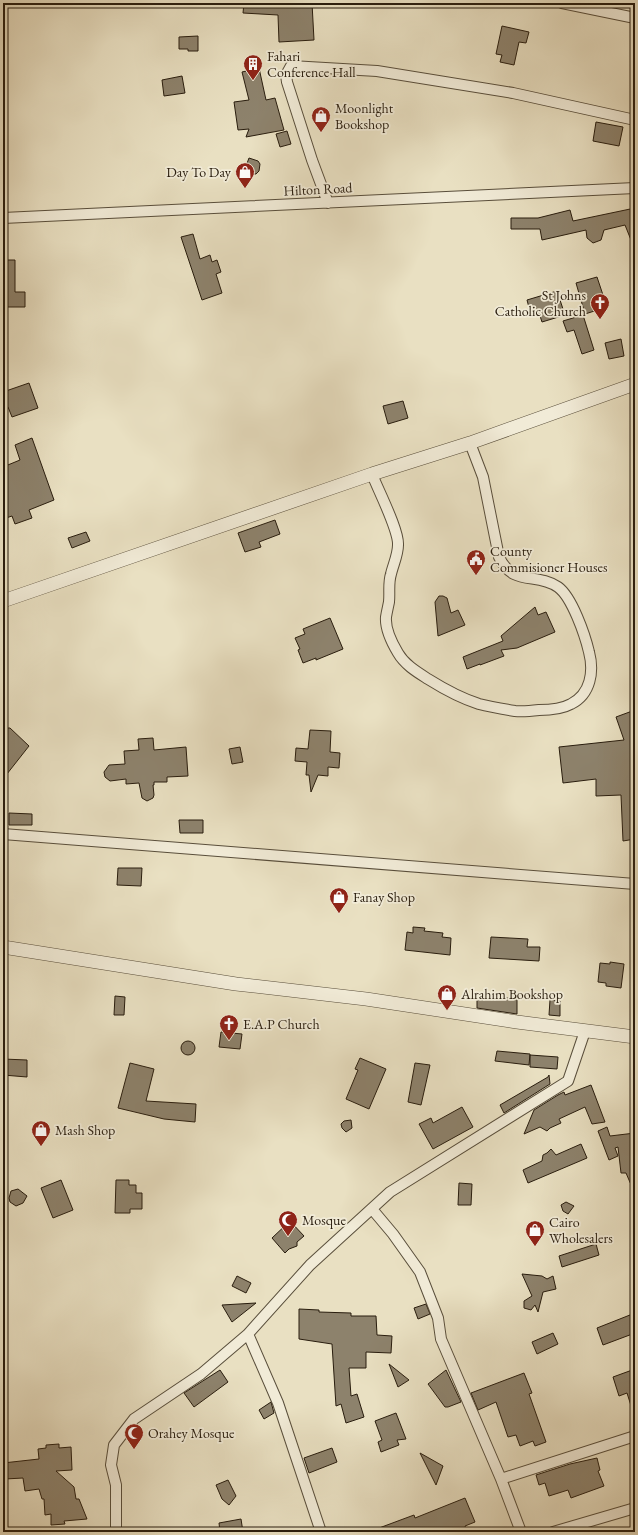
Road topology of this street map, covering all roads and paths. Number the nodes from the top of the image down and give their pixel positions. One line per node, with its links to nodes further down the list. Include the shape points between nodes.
1 (562, 3): 2 (street)
2 (635, 18)
3 (635, 120): 5 (street, via 513,93 377,71 291,66 286,75 287,82)
4 (635, 188): 5 (street, Hilton Road)
5 (328, 203): 6 (street, Hilton Road)
6 (3, 218)
7 (635, 384): 8 (street)
8 (470, 443): 9 (street); 9 (street, via 483,477 502,564 512,574 548,581 559,588 568,598 584,636 590,653 592,676 580,698 571,705 552,710 516,712 478,703 453,694 411,668 399,655 388,632 386,618 390,577 398,545 392,521)
9 (372, 474): 10 (street)
10 (3, 601)
11 (3, 834): 12 (street)
12 (635, 884)
13 (3, 947): 14 (street, via 236,984 366,999)
14 (585, 1032): 15 (street); 16 (street, via 568,1081 422,1171 390,1192)
15 (635, 1037)
16 (372, 1209): 17 (street, via 310,1265); 19 (street, via 420,1272 438,1318 441,1339)
17 (248, 1334): 21 (street, via 201,1374 134,1419 114,1445 111,1465 116,1485); 22 (street, via 278,1402)
18 (635, 1436): 19 (street)
19 (501, 1479): 23 (street)
20 (635, 1508): 24 (street)
21 (116, 1532)
22 (321, 1532)
23 (521, 1532)
24 (553, 1532)

